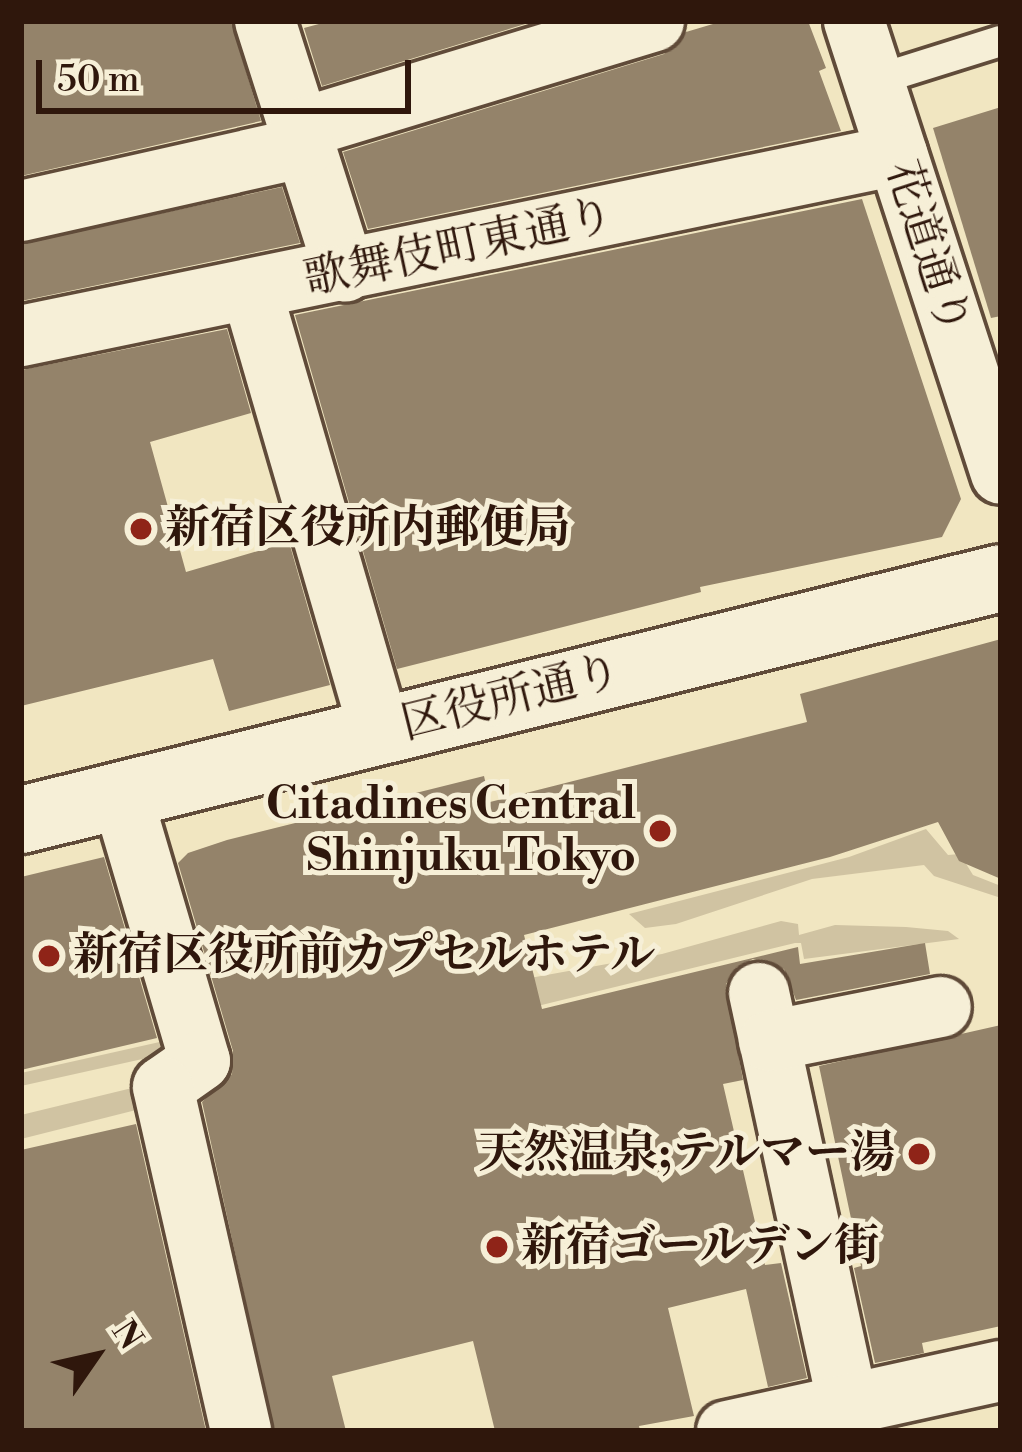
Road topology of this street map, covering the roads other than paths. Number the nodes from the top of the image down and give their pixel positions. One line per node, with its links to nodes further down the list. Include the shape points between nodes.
1 (265, 21): 6 (street)
2 (654, 21): 6 (street)
3 (854, 21): 5 (street, 花道通り)
4 (1001, 41): 5 (lane)
5 (873, 81): 7 (street, 花道通り)
6 (302, 138): 8 (street); 9 (street)
7 (897, 155): 9 (street, 歌舞伎町東通り); 11 (street, 花道通り)
8 (21, 212)
9 (345, 272): 10 (street, 歌舞伎町東通り)
10 (252, 292): 12 (street, 歌舞伎町東通り); 15 (street)
11 (977, 319): 13 (street, 花道通り)
12 (21, 336)
13 (1001, 474)
14 (1001, 578): 15 (street, 区役所通り)
15 (379, 730): 16 (street, 区役所通り)
16 (122, 796): 17 (street, 区役所通り); 21 (street, via 181,1074)
17 (21, 820)
18 (941, 1007): 20 (street, via 764,1017)
19 (1001, 1371): 20 (street)
20 (848, 1403): 22 (street)
21 (242, 1431)
22 (727, 1431)

